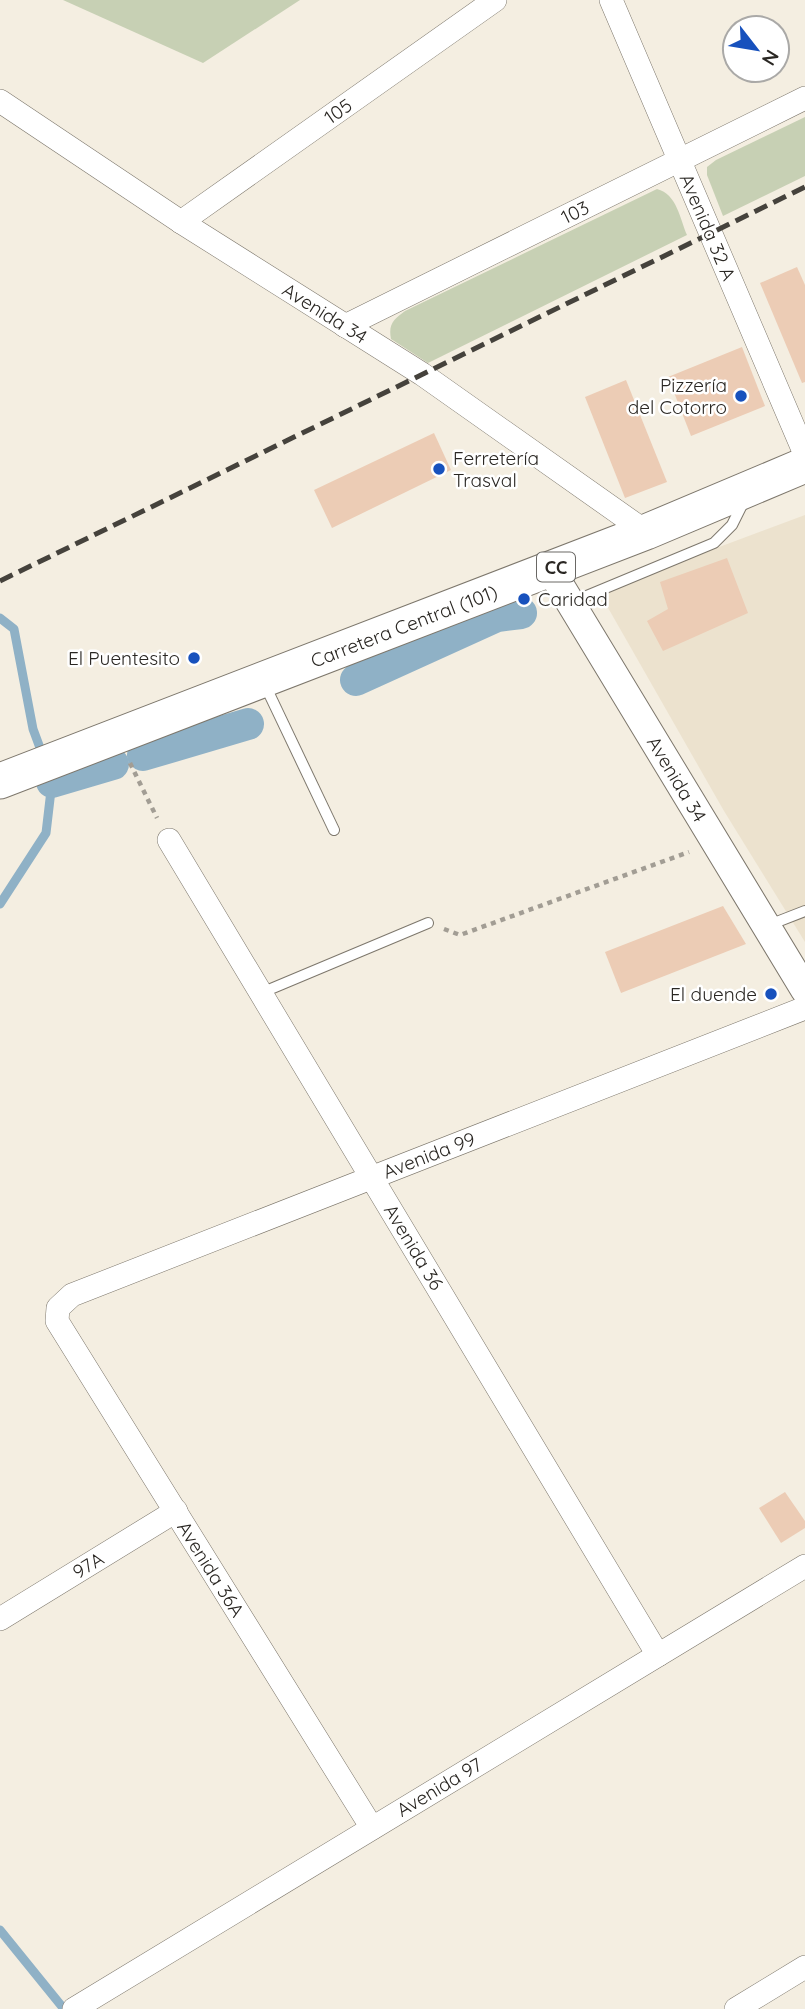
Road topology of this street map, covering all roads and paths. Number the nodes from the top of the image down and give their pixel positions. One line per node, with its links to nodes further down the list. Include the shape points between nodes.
1 (495, 0): 6 (street, 105)
2 (611, 0): 5 (street, Avenida 32 A)
3 (805, 98): 5 (street, 103)
4 (0, 101): 6 (street, Avenida 34)
5 (680, 160): 7 (street, 103); 8 (street, Avenida 32 A)
6 (181, 222): 7 (street, Avenida 34)
7 (345, 326): 11 (street, Avenida 34, via 422,374)
8 (805, 454)
9 (805, 465): 10 (main road, Carretera Central (101) / CC)
10 (751, 488): 11 (main road, Carretera Central (101) / CC); 13 (lane, via 732,525 714,543)
11 (646, 532): 12 (main road, Carretera Central (101) / CC)
12 (550, 569): 13 (street, Avenida 34); 14 (main road, Carretera Central (101) / CC)
13 (570, 603): 19 (street, Avenida 34)
14 (263, 681): 15 (main road, Carretera Central (101) / CC); 17 (lane)
15 (105, 741): 16 (main road, Carretera Central (101) / CC); 18 (path)
16 (16, 775)
17 (334, 830)
18 (169, 840): 24 (street, Avenida 36)
19 (716, 843): 21 (path, via 460,935); 22 (street, Avenida 34)
20 (805, 911): 22 (lane)
21 (428, 923): 24 (lane)
22 (766, 926): 23 (street, Avenida 34)
23 (805, 990)
24 (261, 993): 26 (street, Avenida 36)
25 (805, 1008): 26 (street, Avenida 99)
26 (372, 1177): 27 (street, Avenida 99, via 72,1295); 31 (street, Avenida 36)
27 (58, 1308): 28 (street, Avenida 36A, via 57,1321)
28 (176, 1511): 30 (street, 97A); 32 (street, Avenida 36A)
29 (805, 1566): 31 (street, Avenida 97)
30 (0, 1619)
31 (658, 1655): 32 (street, Avenida 97)
32 (372, 1828): 34 (street, Avenida 97)
33 (805, 1967): 35 (street)
34 (77, 2007)
35 (736, 2009)

